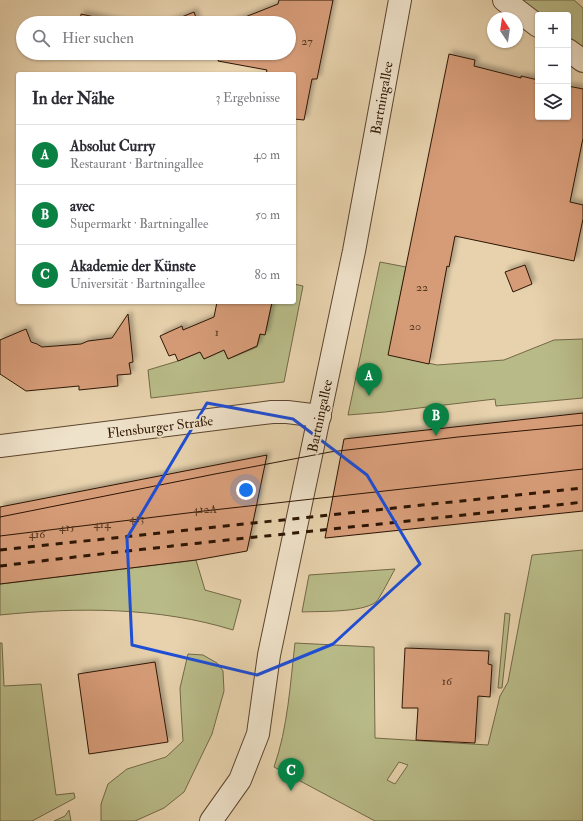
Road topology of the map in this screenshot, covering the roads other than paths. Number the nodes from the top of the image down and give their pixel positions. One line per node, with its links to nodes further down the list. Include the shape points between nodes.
1 (400, 0): 6 (street, Bartningallee, via 354,251)
2 (504, 0): 3 (street)
3 (535, 24)
4 (571, 52): 5 (street)
5 (583, 61)
6 (320, 416): 7 (street, Flensburger Straße, via 272,412); 8 (street, Bartningallee, via 269,656 258,734 240,780)
7 (0, 446)
8 (210, 821)

